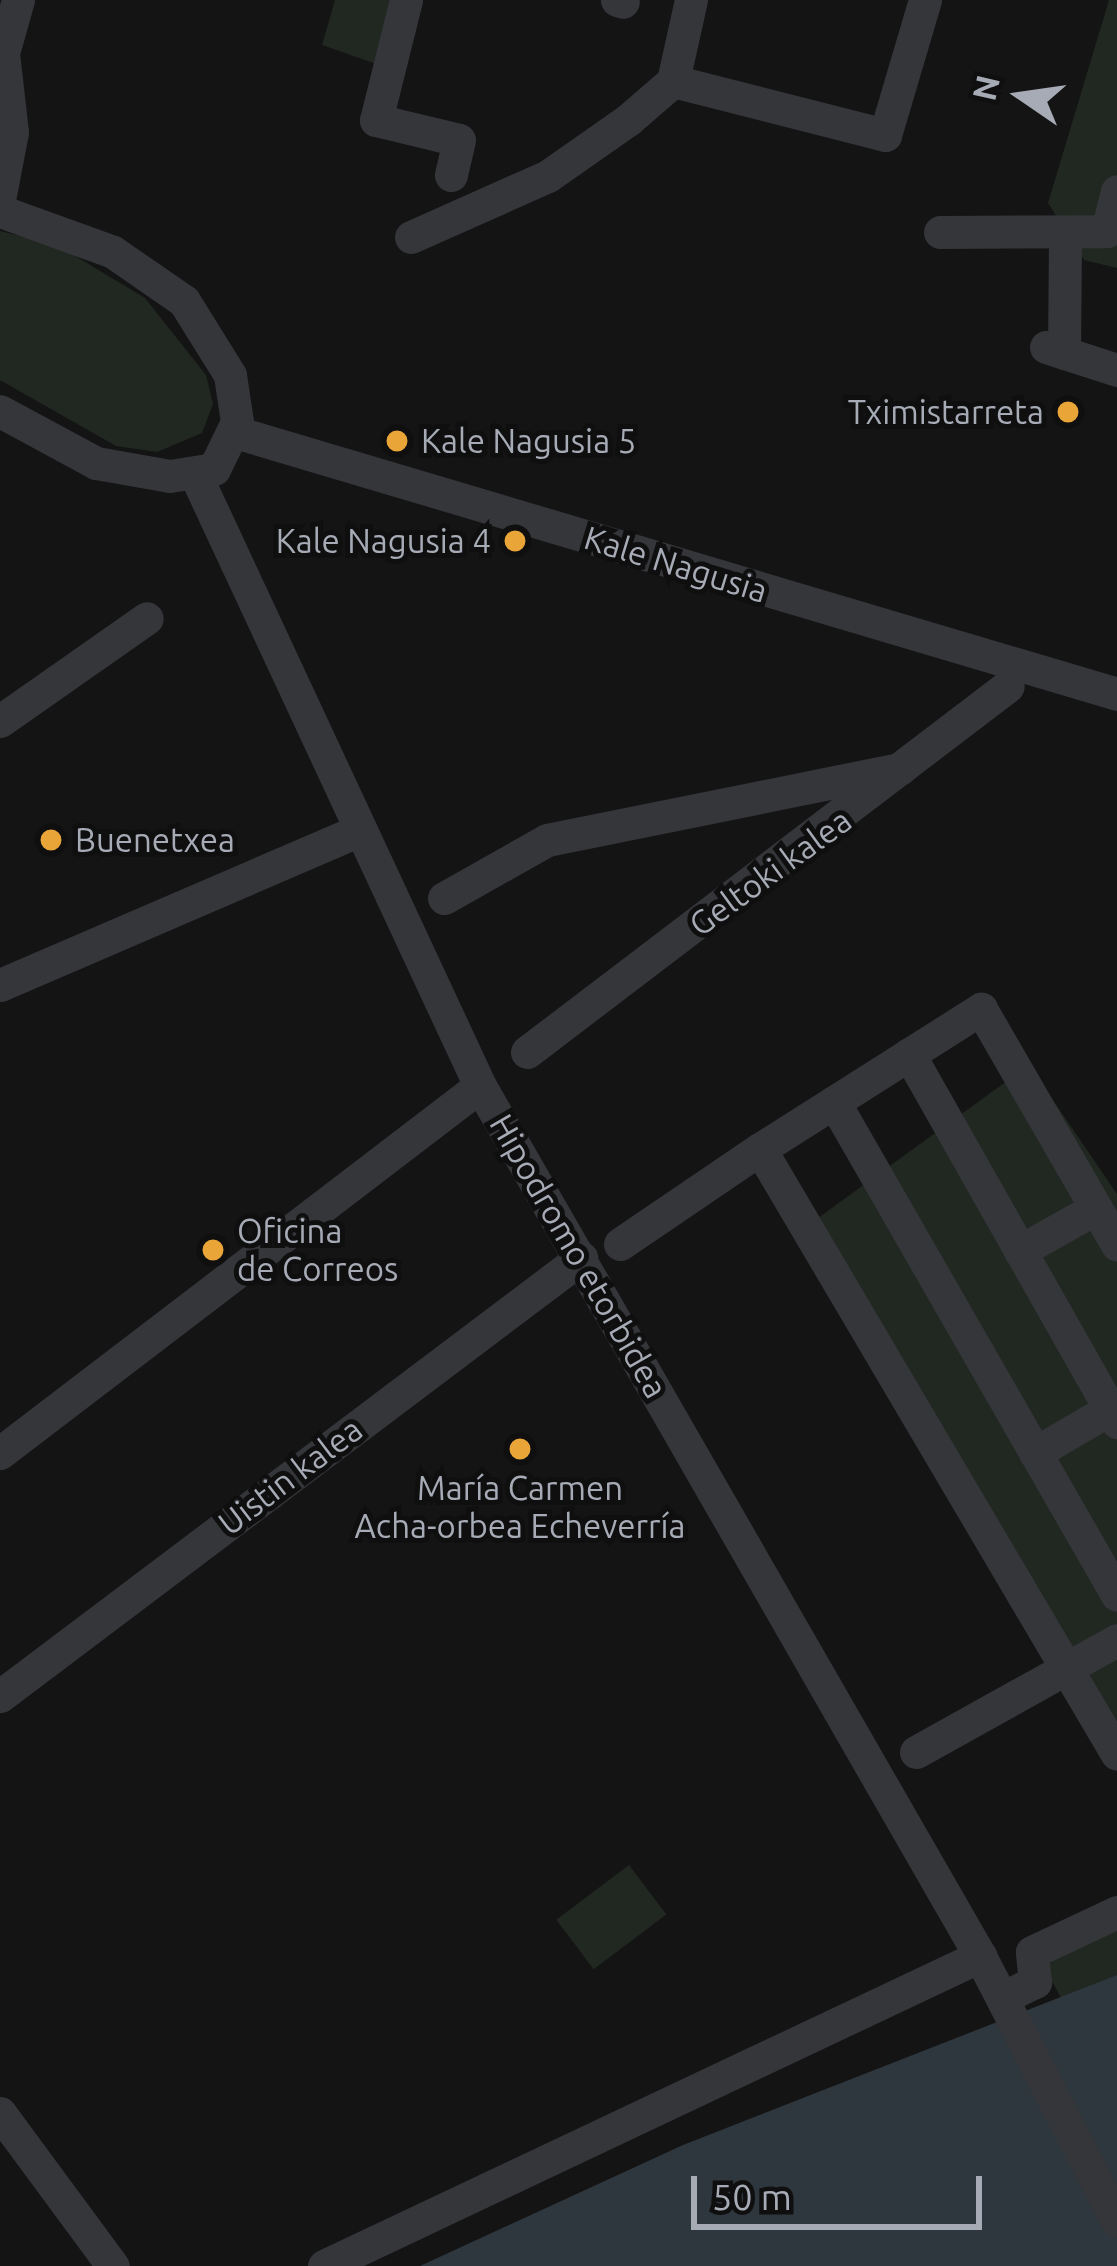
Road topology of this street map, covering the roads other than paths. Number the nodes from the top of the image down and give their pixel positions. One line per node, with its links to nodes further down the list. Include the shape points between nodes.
1 (18, 0): 8 (street, via 3,52 12,132)
2 (406, 0): 6 (street, via 376,120 459,140)
3 (691, 0): 5 (street)
4 (925, 0): 5 (street, via 885,135)
5 (673, 81): 12 (street, via 548,176)
6 (451, 175)
7 (1117, 190): 11 (street, via 1107,231)
8 (0, 196)
9 (0, 212): 15 (street, via 113,252 184,301 230,375)
10 (940, 232): 11 (street)
11 (1065, 232): 13 (street, via 1054,350)
12 (411, 237)
13 (1117, 370)
14 (0, 411): 16 (street, via 96,464)
15 (235, 432): 16 (street, via 214,470); 19 (street, Kale Nagusia)
16 (196, 476): 22 (street, Hipodromo etorbidea)
17 (147, 618): 20 (street)
18 (1008, 686): 21 (street, Geltoki kalea)
19 (1117, 694)
20 (0, 721)
21 (914, 766): 23 (street, via 547,840); 25 (street, Geltoki kalea)
22 (357, 831): 24 (street); 27 (street, Hipodromo etorbidea)
23 (444, 898)
24 (0, 985)
25 (526, 1052)
26 (909, 1054): 28 (street); 30 (street, via 981,1009); 33 (street)
27 (481, 1086): 34 (street, Hipodromo etorbidea); 36 (street)
28 (834, 1102): 29 (street); 37 (street)
29 (760, 1149): 31 (street); 40 (street)
30 (1096, 1208): 32 (street); 33 (street)
31 (620, 1244)
32 (1117, 1245)
33 (1020, 1252): 35 (street)
34 (581, 1258): 41 (street, Uistin kalea); 45 (street, Hipodromo etorbidea)
35 (1113, 1416): 37 (street)
36 (0, 1453)
37 (1036, 1453): 38 (street)
38 (1117, 1595)
39 (1117, 1640): 40 (street)
40 (1066, 1668): 42 (street); 43 (street)
41 (0, 1696)
42 (916, 1752)
43 (1117, 1754)
44 (1117, 1912): 46 (street, via 1032,1952 1035,1982)
45 (980, 1956): 46 (street, Hipodromo etorbidea); 50 (street)
46 (1005, 2005): 48 (street, Hipodromo etorbidea)
47 (0, 2113): 49 (street)
48 (1117, 2221)
49 (113, 2266)
50 (324, 2266)

